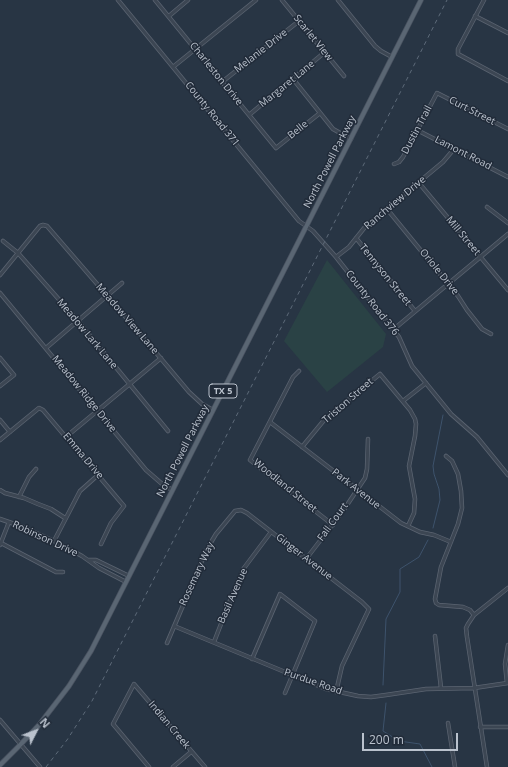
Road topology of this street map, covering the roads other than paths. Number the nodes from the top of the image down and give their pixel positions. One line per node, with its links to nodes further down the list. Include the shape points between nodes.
1 (118, 0): 16 (street, County Road 371)
2 (155, 0): 9 (street, Charleston Drive)
3 (188, 0): 9 (street)
4 (256, 0): 13 (street)
5 (282, 0): 11 (street, Scarlet View)
6 (338, 0): 15 (street, via 375,46)
7 (420, 0): 15 (main road, North Powell Parkway / TX 5)
8 (484, 0): 10 (street)
9 (168, 16): 13 (street, Charleston Drive)
10 (475, 16): 12 (street); 19 (street, via 458,49 458,54)
11 (299, 21): 14 (street, Scarlet View); 20 (street, Melanie Drive)
12 (508, 33)
13 (195, 49): 16 (street); 20 (street, Charleston Drive)
14 (325, 52): 17 (street, Scarlet View); 18 (street, Margaret Lane)
15 (392, 56): 26 (main road, North Powell Parkway / TX 5)
16 (173, 67): 35 (street, County Road 371)
17 (344, 76)
18 (293, 79): 22 (street); 23 (street, Margaret Lane)
19 (508, 81)
20 (222, 82): 23 (street, Charleston Drive)
21 (437, 93): 24 (street, Curt Street); 25 (street, Dustin Trail)
22 (320, 113): 26 (street, via 333,129); 27 (street, Belle)
23 (249, 115): 27 (street, Charleston Drive)
24 (508, 129)
25 (417, 130): 28 (street, Lamont Road); 29 (street, Dustin Trail, via 401,160)
26 (351, 139): 35 (main road, North Powell Parkway / TX 5)
27 (276, 148)
28 (454, 149): 30 (street, Lamont Road); 31 (street, Ranchview Drive, via 447,159)
29 (394, 164)
30 (508, 177)
31 (419, 183): 33 (street, Ranchview Drive); 41 (street, Mill Street)
32 (487, 206): 34 (street)
33 (387, 209): 37 (street, Ranchview Drive); 44 (street, Oriole Drive)
34 (508, 223)
35 (306, 227): 40 (street, County Road 376, via 313,231); 60 (main road, North Powell Parkway / TX 5)
36 (508, 234): 41 (street)
37 (356, 238): 40 (street, Ranchview Drive); 48 (street, Tennyson Street)
38 (2, 241): 39 (street, Meadow Lark Lane)
39 (18, 253): 42 (street); 47 (street, Meadow View Lane, via 40,226 47,226); 49 (street, Meadow Lark Lane)
40 (336, 257): 50 (street, County Road 376)
41 (481, 257): 44 (street); 45 (street, Mill Street)
42 (0, 275)
43 (122, 283): 47 (street)
44 (448, 284): 48 (street); 51 (street, Oriole Drive, via 482,329)
45 (508, 290)
46 (0, 293): 52 (street, Meadow Ridge Drive)
47 (107, 296): 49 (street); 54 (street, Meadow View Lane)
48 (415, 311): 50 (street)
49 (78, 322): 52 (street); 57 (street, Meadow Lark Lane)
50 (394, 329): 56 (street, County Road 376, via 400,336 412,366)
51 (491, 334)
52 (46, 348): 61 (street, Meadow Ridge Drive)
53 (0, 358): 58 (street, via 14,375)
54 (161, 358): 57 (street); 60 (street, Meadow View Lane, via 195,398)
55 (299, 371): 63 (street, via 293,377)
56 (426, 383): 59 (street); 73 (street, County Road 376, via 451,414 477,437)
57 (129, 384): 61 (street); 64 (street, Meadow Lark Lane)
58 (0, 386)
59 (403, 401): 69 (street, Triston Street, via 380,374 330,414); 83 (street, via 413,414 416,424 409,466 416,500)
60 (213, 410): 75 (main road, North Powell Parkway / TX 5)
61 (98, 411): 66 (street); 75 (street, Meadow Ridge Drive, via 150,474)
62 (0, 420): 65 (street)
63 (270, 422): 69 (street, Park Avenue); 82 (street, Woodland Street, via 250,460)
64 (168, 431)
65 (10, 432): 66 (street, Emma Drive, via 40,408); 68 (street)
66 (67, 436): 72 (street, Emma Drive)
67 (368, 439): 76 (street, Fall Court, via 367,474)
68 (0, 440)
69 (302, 447): 76 (street, Park Avenue)
70 (446, 456): 86 (street, via 455,466 462,500 460,517)
71 (36, 469): 77 (street)
72 (98, 475): 79 (street, via 80,491); 88 (street, Emma Drive, via 124,506 111,523)
73 (508, 475)
74 (0, 490): 77 (street)
75 (172, 490): 92 (main road, North Powell Parkway / TX 5)
76 (357, 490): 82 (street, Fall Court); 83 (street, Park Avenue)
77 (19, 497): 79 (street, via 51,509)
78 (236, 510): 84 (street, Ginger Avenue, via 247,513); 96 (street, Rosemary Way, via 207,548)
79 (65, 518): 85 (street)
80 (0, 519): 81 (street, Robinson Drive)
81 (9, 522): 85 (street, Robinson Drive); 87 (street)
82 (332, 525): 89 (street, Fall Court)
83 (408, 526): 86 (street, Park Avenue)
84 (271, 532): 89 (street, Ginger Avenue); 98 (street, Basil Avenue, via 241,574)
85 (54, 541): 90 (street, Robinson Drive)
86 (451, 542): 95 (street, via 438,577 436,603 463,607)
87 (1, 544): 91 (street, via 56,572)
88 (101, 544)
89 (306, 559): 106 (street, Ginger Avenue, via 362,602 368,610 342,666)
90 (88, 560): 92 (street, Robinson Drive, via 96,560); 93 (street, Robinson Drive)
91 (63, 572)
92 (129, 576): 93 (main road, North Powell Parkway / TX 5)
93 (126, 582): 112 (main road, North Powell Parkway / TX 5, via 77,674 44,719)
94 (508, 588): 95 (street)
95 (474, 615): 105 (street, via 466,632)
96 (174, 626): 98 (street, Purdue Road); 99 (street, Rosemary Way)
97 (435, 636): 104 (street)
98 (214, 642): 101 (street, Purdue Road)
99 (167, 643)
100 (508, 645): 103 (street, via 505,664)
101 (252, 659): 102 (street, Purdue Road); 102 (street, via 280,594 315,621)
102 (292, 676): 106 (street, Purdue Road); 107 (street)
103 (508, 683): 105 (street, Purdue Road)
104 (441, 688): 105 (street, Purdue Road); 106 (street, Purdue Road, via 371,697)
105 (474, 688): 110 (street)
106 (336, 692)
107 (285, 693)
108 (0, 720): 112 (street)
109 (448, 723): 119 (street)
110 (480, 727): 111 (street); 120 (street)
111 (508, 727)
112 (20, 745): 114 (main road, North Powell Parkway / TX 5); 115 (street)
113 (192, 752): 116 (street, Indian Creek, via 134,684 113,724); 117 (street); 118 (street, Indian Creek)
114 (0, 765)
115 (40, 767)
116 (149, 767)
117 (173, 767)
118 (204, 767)
119 (455, 767)
120 (487, 767)

